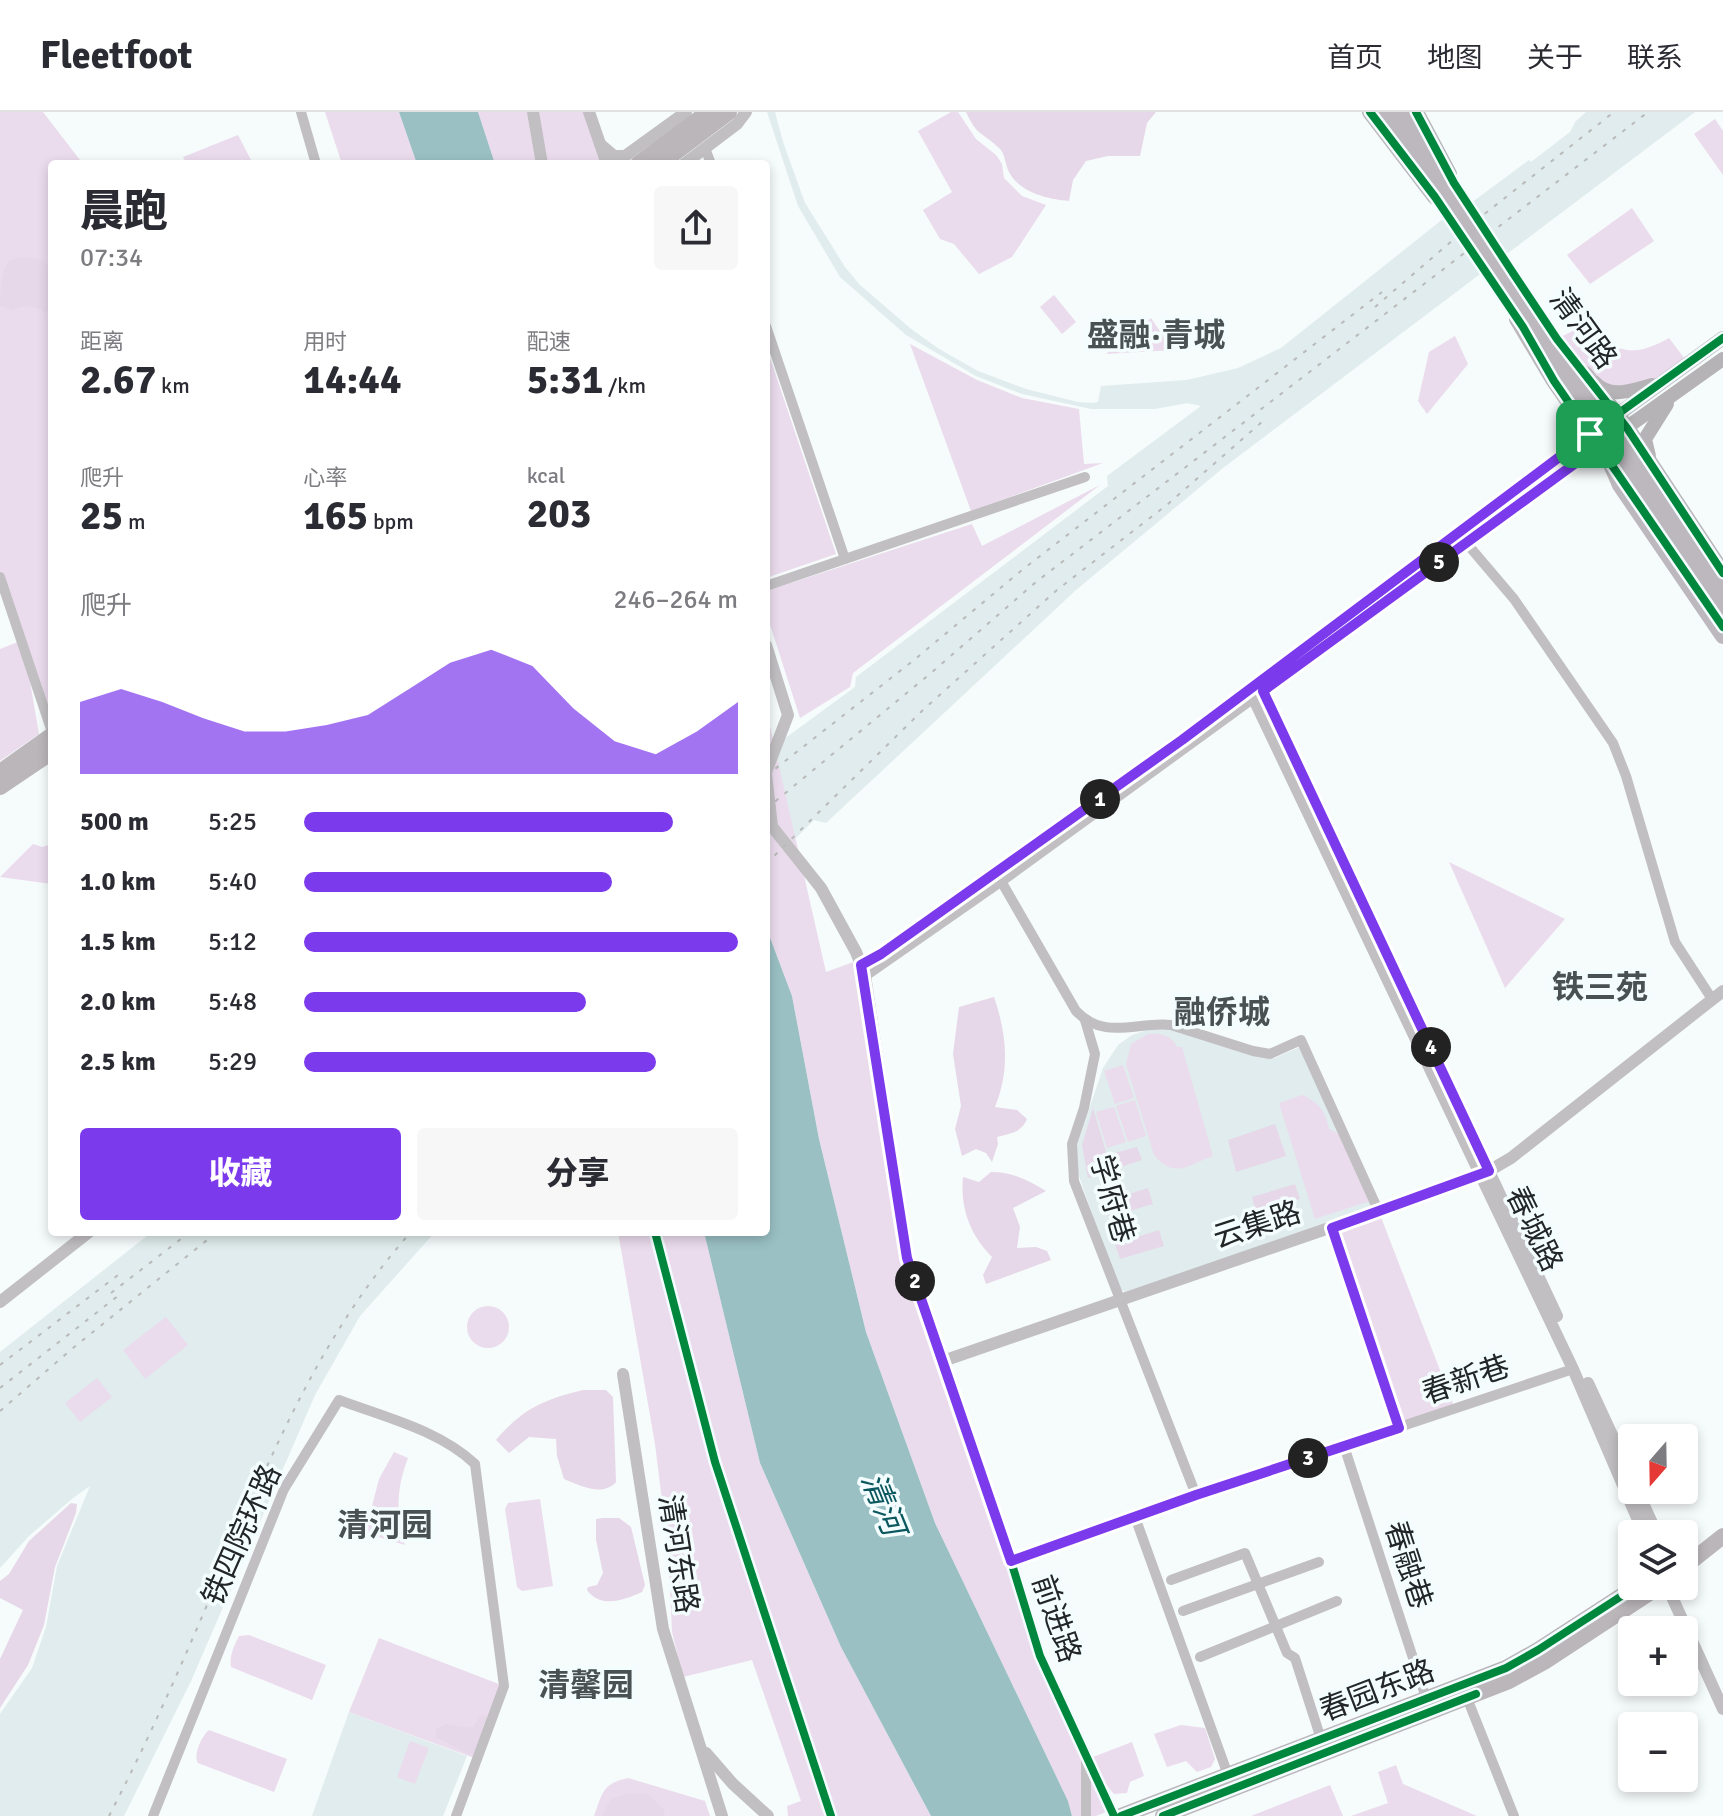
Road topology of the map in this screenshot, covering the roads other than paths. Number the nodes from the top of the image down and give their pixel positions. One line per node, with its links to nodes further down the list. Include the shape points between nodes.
1 (301, 112): 14 (street)
2 (533, 112): 15 (street)
3 (589, 112): 12 (street)
4 (686, 112): 18 (street)
5 (708, 112): 19 (main road)
6 (729, 112): 20 (main road)
7 (746, 112): 13 (street)
8 (1370, 112): 24 (main road)
9 (1386, 112): 27 (highway, bridge)
10 (1400, 112): 43 (highway, bridge)
11 (1416, 112): 23 (main road)
12 (600, 144): 16 (street); 17 (street)
13 (705, 148): 21 (street); 22 (street)
14 (315, 160)
15 (541, 160)
16 (606, 160)
17 (624, 160)
18 (627, 160)
19 (628, 160)
20 (665, 160)
21 (689, 160)
22 (710, 160)
23 (1454, 183)
24 (1435, 197)
25 (1513, 273): 31 (main road, 清河路)
26 (1494, 286): 35 (main road, 清河路)
27 (1532, 331): 44 (highway, bridge); 46 (highway, bridge, via 1620,485)
28 (770, 338): 39 (street)
29 (1723, 338): 32 (main road)
30 (1723, 359): 33 (main road)
31 (1580, 368): 32 (main road, via 1600,388 1618,394); 34 (main road, 清河路)
32 (1661, 383): 34 (main road)
33 (1674, 393): 34 (main road); 36 (main road, via 1645,439)
34 (1622, 421): 35 (main road); 36 (main road, 清河路)
35 (1595, 440): 38 (street); 45 (main road, 清河路)
36 (1652, 468): 40 (main road, 清河路)
37 (1085, 477): 39 (street)
38 (1462, 539): 48 (street); 60 (street, via 1514,599 1613,743 1675,942)
39 (845, 559): 42 (street)
40 (1723, 573)
41 (0, 577): 49 (street)
42 (770, 585)
43 (1723, 590)
44 (1723, 611)
45 (1723, 627)
46 (1723, 636)
47 (770, 658): 52 (street, via 788,715)
48 (1256, 690): 56 (street); 58 (street); 63 (street, 春城路)
49 (48, 721)
50 (48, 736): 53 (main road)
51 (48, 754): 54 (main road)
52 (770, 762)
53 (0, 772)
54 (0, 787)
55 (770, 825): 57 (street, 前进路, via 821,888)
56 (1001, 881): 58 (street); 62 (street)
57 (856, 952): 58 (street); 59 (street, 前进路)
58 (883, 959): 59 (street); 61 (street)
59 (863, 970): 61 (street, 前进路)
60 (1718, 995): 63 (street, 云集路)
61 (868, 999): 70 (street, 前进路, via 907,1258)
62 (1085, 1020): 64 (street, via 1127,1029 1171,1025 1270,1054 1301,1040); 68 (street, 学府巷, via 1095,1054 1072,1144 1074,1181)
63 (1485, 1174): 64 (street, 云集路); 71 (street, 春城路); 75 (street, 春城路)
64 (1379, 1212): 65 (street, 云集路)
65 (1332, 1228): 68 (street, 云集路); 73 (street)
66 (84, 1236): 69 (street)
67 (656, 1236): 108 (street, via 715,1462)
68 (1119, 1298): 70 (street, 云集路); 76 (street, 学府巷)
69 (0, 1302)
70 (943, 1361): 83 (street, 前进路)
71 (1573, 1369): 73 (street, 春新巷); 78 (street, 春城路)
72 (623, 1374): 99 (street, 清河东路, via 663,1629)
73 (1399, 1428): 74 (street, 春新巷)
74 (1344, 1446): 76 (street, 春新巷); 96 (street, 春融巷)
75 (1618, 1449)
76 (1196, 1495): 77 (street, 春新巷)
77 (1135, 1517): 83 (street, 春新巷); 102 (street)
78 (1638, 1520)
79 (1723, 1523): 81 (main road)
80 (1723, 1536): 82 (main road)
81 (1698, 1542)
82 (1698, 1556)
83 (1011, 1561): 101 (street, 前进路, via 1040,1656)
84 (1319, 1562): 86 (street)
85 (1171, 1580): 86 (street, via 1245,1553)
86 (1258, 1583): 92 (street); 93 (street)
87 (1618, 1598): 96 (main road, 春园东路, via 1506,1668)
88 (1639, 1600): 97 (main road, 春园东路, via 1544,1662)
89 (1673, 1600): 98 (street)
90 (1682, 1600): 95 (street)
91 (1337, 1601): 93 (street)
92 (1183, 1611)
93 (1277, 1627): 94 (street); 100 (street, via 1287,1653 1295,1658)
94 (1200, 1657)
95 (1723, 1688)
96 (1426, 1698): 100 (main road, 春园东路)
97 (1467, 1698): 112 (main road, 春园东路); 113 (street)
98 (1723, 1709)
99 (697, 1739): 103 (street, 清河东路); 104 (street, 清河东路)
100 (1321, 1739): 102 (main road, 春园东路)
101 (1086, 1757): 109 (street); 110 (street, 前进路)
102 (1228, 1775): 111 (main road, 春园东路)
103 (744, 1794): 104 (street, via 724,1793); 107 (street, 清河东路)
104 (721, 1814)
105 (153, 1816): 106 (street, 铁四院环路, via 284,1489 339,1400 412,1427 462,1451 475,1464 504,1686)
106 (456, 1816)
107 (768, 1816)
108 (831, 1816)
109 (1086, 1816)
110 (1114, 1816)
111 (1121, 1816)
112 (1163, 1816)
113 (1514, 1816)

